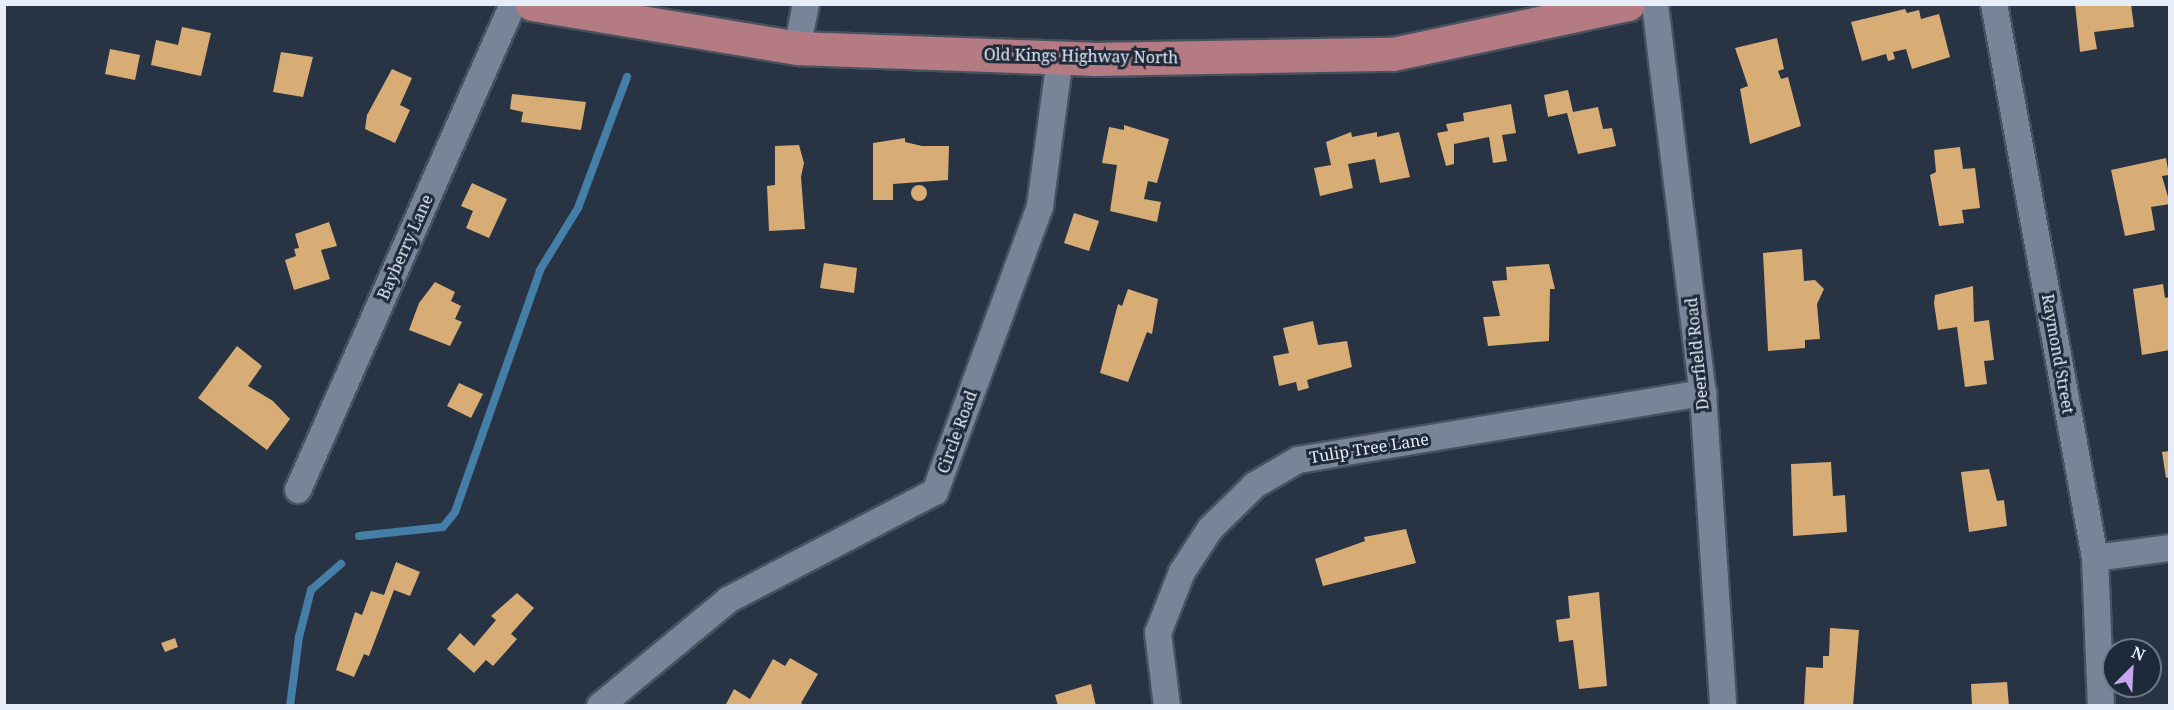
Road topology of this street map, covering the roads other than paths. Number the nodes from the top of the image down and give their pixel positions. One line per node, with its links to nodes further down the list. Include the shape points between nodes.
1 (513, 4): 10 (street, Bayberry Lane)
2 (532, 4): 7 (main road, Old Kings Highway North)
3 (806, 4): 7 (street)
4 (1628, 4): 8 (main road, Old Kings Highway North, via 1393,54)
5 (1655, 4): 9 (street, Deerfield Road)
6 (1994, 4): 12 (street, Raymond Street)
7 (797, 48): 8 (main road, Old Kings Highway North)
8 (1060, 58): 13 (street, Circle Road, via 1040,206 935,492 728,600)
9 (1702, 393): 14 (street, Tulip Tree Lane, via 1298,460 1240,500 1210,529 1182,572 1158,633); 15 (street, Deerfield Road)
10 (298, 490)
11 (2169, 548): 12 (street)
12 (2095, 558): 16 (street, Raymond Street)
13 (600, 705)
14 (1167, 705)
15 (1723, 705)
16 (2102, 705)

